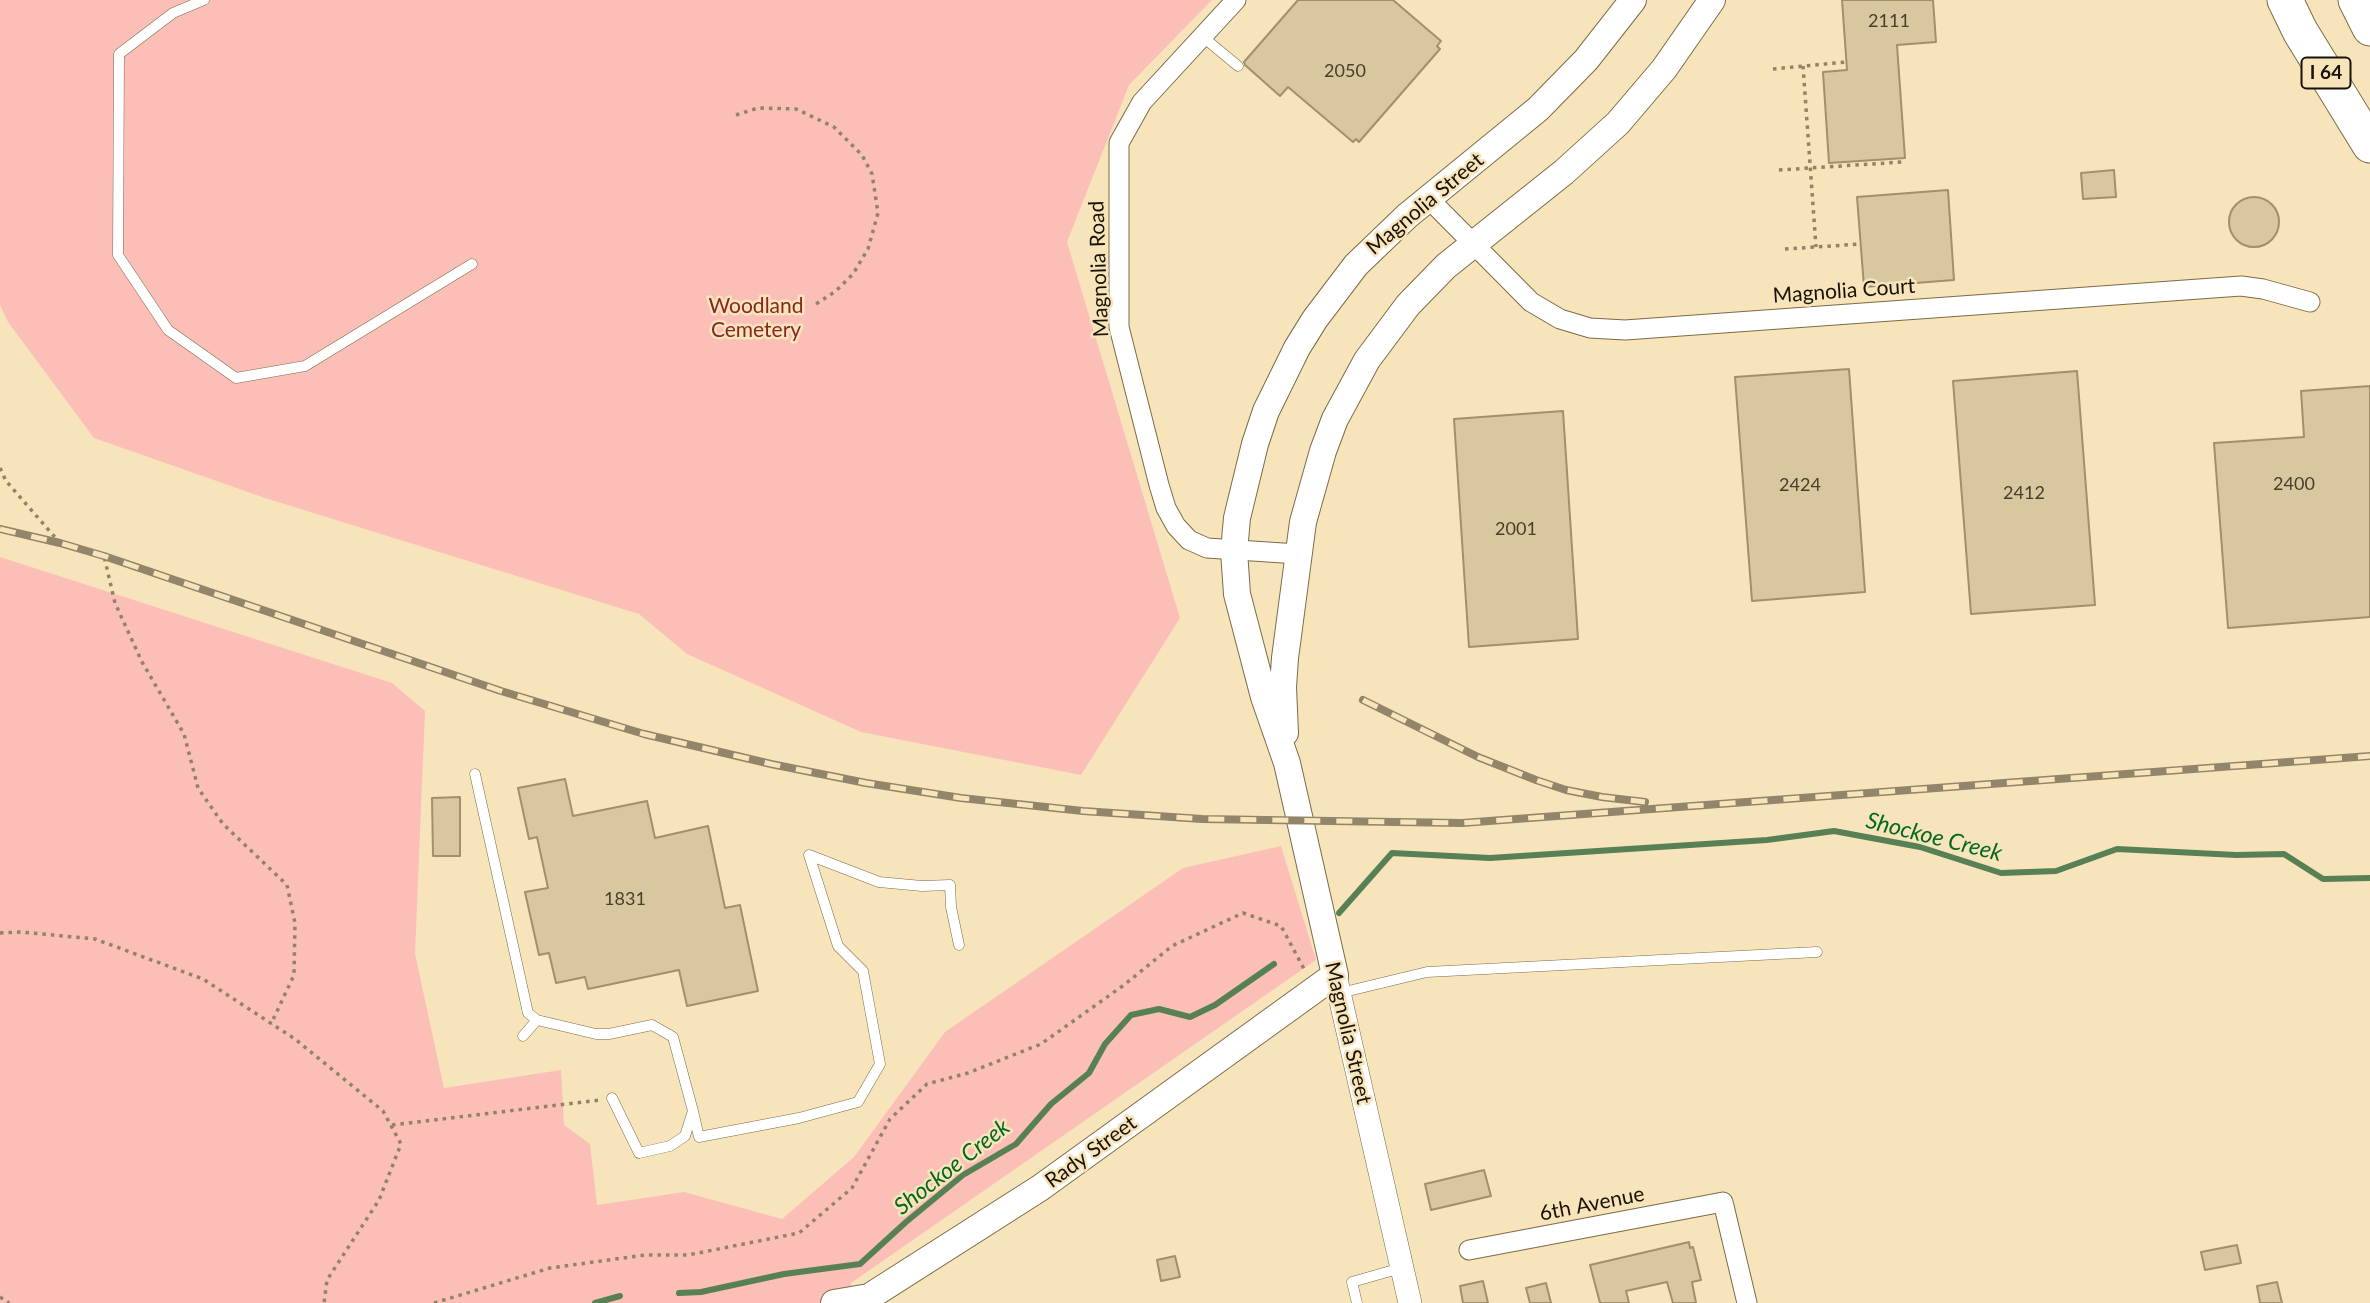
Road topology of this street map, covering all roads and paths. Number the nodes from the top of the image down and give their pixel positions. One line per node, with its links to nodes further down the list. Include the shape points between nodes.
1 (204, 0): 23 (lane, via 173,13 119,54 118,255 168,330 236,378 304,366)
2 (1236, 0): 8 (street, Magnolia Road)
3 (1633, 0): 18 (main road, Magnolia Street, via 1544,104)
4 (1712, 0): 19 (main road, Magnolia Street, via 1664,69 1618,123)
5 (2285, 0): 14 (highway, I 64)
6 (2356, 0): 7 (highway)
7 (2370, 28)
8 (1203, 37): 10 (lane); 27 (street, Magnolia Road, via 1142,102 1119,143 1119,327 1166,509 1189,540)
9 (1846, 62): 11 (path)
10 (1238, 66)
11 (1803, 66): 12 (path); 16 (path)
12 (1773, 69)
13 (736, 115): 25 (path, via 758,108 796,109 834,127 862,155 872,174 878,213 867,249 853,274)
14 (2370, 145)
15 (1902, 162): 16 (path)
16 (1810, 168): 17 (path); 21 (path)
17 (1779, 170)
18 (1428, 198): 19 (street, Magnolia Court); 27 (main road, Magnolia Street, via 1356,265 1297,348 1255,444)
19 (1472, 244): 24 (street, Magnolia Court, via 1531,302 1560,319 1590,328 1638,329 2241,286); 28 (main road, Magnolia Street, via 1408,305 1356,379 1323,451)
20 (1861, 244): 21 (path)
21 (1816, 247): 22 (path)
22 (1785, 249)
23 (472, 264)
24 (2310, 302)
25 (813, 306)
26 (0, 468): 36 (path, via 6,481 60,542 104,556 115,603 142,662 184,734 198,788 223,824 287,885 295,923 294,975)
27 (1234, 551): 28 (street, Magnolia Road); 29 (main road, Magnolia Street, via 1237,594)
28 (1298, 554): 29 (main road, Magnolia Street, via 1283,687)
29 (1287, 763): 34 (main road, Magnolia Street)
30 (475, 774): 35 (lane, via 528,1013)
31 (0, 933): 36 (path, via 95,939 203,979)
32 (959, 945): 39 (lane, via 950,885 879,882 809,855 838,947 863,971 880,1064 858,1102 799,1118 699,1137)
33 (1817, 952): 34 (lane, via 1427,972)
34 (1330, 986): 42 (street, Magnolia Street); 46 (path, via 1280,926 1242,913 1172,946 1041,1044 927,1084 890,1119 852,1188 799,1233 688,1255 645,1255 550,1268); 47 (main road, Rady Street, via 1041,1188 869,1297)
35 (537, 1020): 37 (lane); 39 (lane, via 596,1034 652,1025 673,1037)
36 (271, 1024): 40 (path, via 383,1111)
37 (523, 1036)
38 (612, 1098): 39 (lane, via 639,1153 670,1146 685,1136); 40 (path)
39 (692, 1111)
40 (391, 1125): 45 (path, via 401,1144 379,1200 327,1280)
41 (1469, 1250): 50 (street, 6th Avenue, via 1723,1202)
42 (1402, 1268): 48 (lane, via 1352,1282); 49 (street, Magnolia Street)
43 (0, 1297): 44 (path)
44 (9, 1303)
45 (324, 1303)
46 (434, 1303)
47 (834, 1303)
48 (1357, 1303)
49 (1410, 1303)
50 (1747, 1303)

